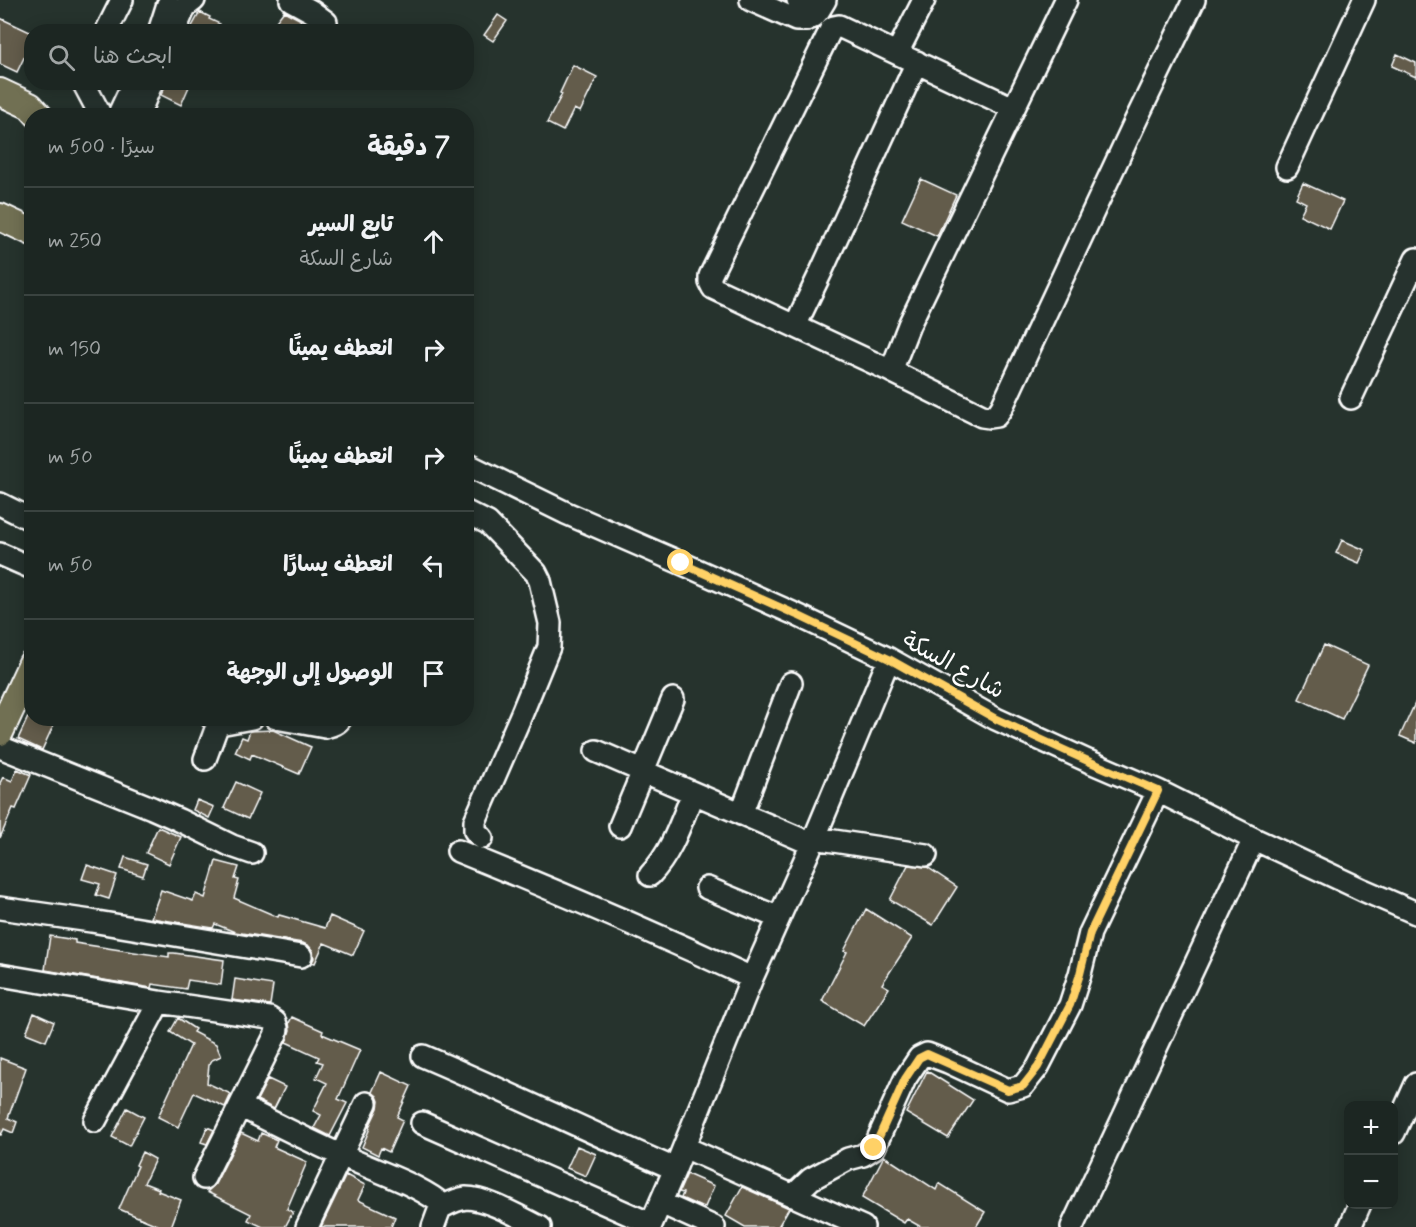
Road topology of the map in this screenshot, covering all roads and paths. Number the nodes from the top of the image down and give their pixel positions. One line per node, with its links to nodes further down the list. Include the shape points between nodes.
1 (122, 0): 13 (street)
2 (194, 0): 15 (street)
3 (291, 0): 12 (street)
4 (751, 0): 11 (street, via 796,20 814,16)
5 (798, 0): 11 (street)
6 (924, 0): 16 (street)
7 (1066, 0): 26 (street)
8 (1194, 0): 32 (street, via 996,416 982,416)
9 (1364, 0): 27 (street)
10 (168, 4): 14 (street)
11 (822, 5)
12 (326, 22)
13 (110, 24)
14 (162, 24)
15 (178, 24)
16 (897, 53): 17 (street); 31 (street, via 839,26 831,29 711,276 713,288)
17 (917, 62): 26 (street); 31 (street)
18 (87, 90): 23 (street)
19 (130, 90): 24 (street)
20 (149, 90): 25 (street)
21 (0, 92): 22 (main road)
22 (32, 108)
23 (97, 108)
24 (122, 108)
25 (141, 108)
26 (1013, 108): 32 (street)
27 (1287, 167)
28 (0, 217): 29 (main road)
29 (24, 228)
30 (1416, 259): 33 (street)
31 (795, 326): 32 (street)
32 (891, 370)
33 (1351, 398)
34 (474, 468): 40 (street, شارع السكة)
35 (0, 504): 36 (street)
36 (24, 516)
37 (474, 516): 54 (street, via 488,523 536,573 550,623 549,647 475,821 475,831)
38 (0, 554): 39 (street)
39 (24, 564)
40 (889, 659): 50 (street, شارع السكة, via 996,719); 56 (street)
41 (24, 680): 45 (main road)
42 (791, 683): 52 (street)
43 (673, 699): 49 (street)
44 (214, 726): 48 (street)
45 (0, 732)
46 (0, 747): 58 (street)
47 (597, 751): 49 (street)
48 (205, 759)
49 (643, 771): 51 (street); 53 (street)
50 (1158, 791): 55 (street, شارع السكة); 80 (street, via 1090,933 1070,1005 1038,1067 1023,1086 1008,1090 927,1054 919,1058 905,1079 874,1148 811,1179)
51 (693, 793): 52 (street); 60 (street, via 668,853)
52 (741, 814): 56 (street)
53 (621, 826)
54 (482, 838)
55 (1254, 839): 63 (street, شارع السكة); 89 (street)
56 (813, 841): 59 (street); 64 (street)
57 (458, 851): 67 (street)
58 (252, 853)
59 (926, 855)
60 (650, 875)
61 (707, 888): 64 (street)
62 (0, 908): 65 (street)
63 (1416, 913)
64 (779, 918): 67 (street)
65 (301, 956)
66 (0, 975): 68 (street)
67 (752, 978): 76 (street)
68 (159, 1002): 72 (street, via 275,1022 276,1034); 73 (street)
69 (423, 1056): 78 (street)
70 (1416, 1084): 75 (street)
71 (366, 1103): 77 (street)
72 (240, 1106): 77 (street); 79 (street)
73 (95, 1121)
74 (422, 1123): 84 (street)
75 (1398, 1124)
76 (684, 1147): 78 (street); 80 (street)
77 (342, 1156): 83 (street, via 432,1196 438,1201); 85 (street)
78 (675, 1169): 81 (street)
79 (204, 1178)
80 (793, 1196): 88 (street)
81 (661, 1203): 84 (street); 87 (street)
82 (1358, 1209): 90 (street)
83 (436, 1218): 86 (street, via 456,1200 465,1198 479,1200)
84 (651, 1225)
85 (307, 1227)
86 (540, 1227)
87 (714, 1227)
88 (863, 1227)
89 (1072, 1227)
90 (1350, 1227)

